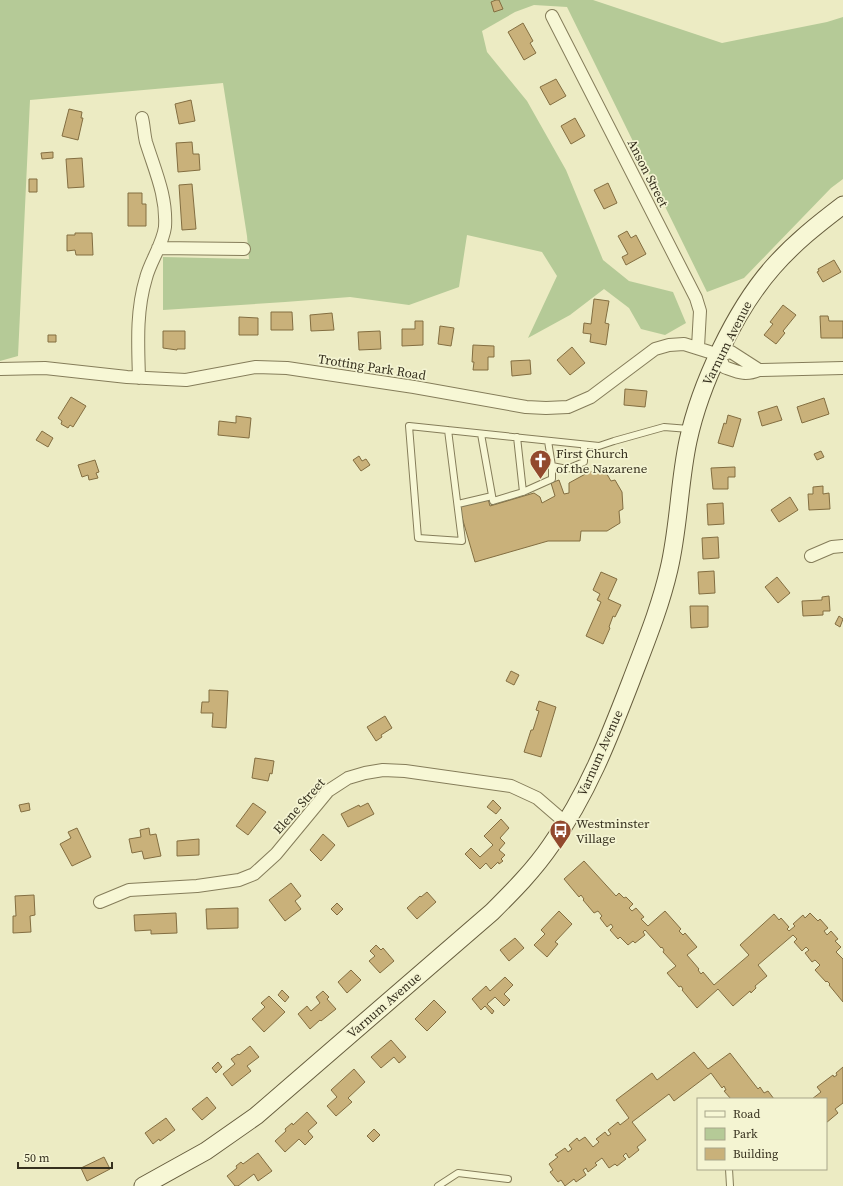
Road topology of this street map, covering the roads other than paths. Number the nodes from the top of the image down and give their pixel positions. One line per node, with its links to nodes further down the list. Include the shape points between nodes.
1 (552, 16): 6 (street, Anson Street, via 696,298 700,310)
2 (142, 118): 4 (street, via 146,140 164,196 165,228)
3 (843, 205): 7 (main road, Varnum Avenue, via 800,239 772,268 749,300)
4 (158, 248): 5 (street); 10 (street, via 146,277 139,304)
5 (244, 249)
6 (698, 347): 7 (street, Trotting Park Road); 10 (street, Trotting Park Road, via 684,344 655,349 591,397 568,407 526,407 287,368 256,367 186,380)
7 (719, 355): 8 (street, Trotting Park Road, via 731,352 759,370); 12 (main road, Varnum Avenue, via 700,398)
8 (843, 368)
9 (0, 369): 10 (street, Trotting Park Road, via 45,368)
10 (139, 378)
11 (448, 430): 13 (lane); 20 (lane); 20 (lane, via 409,426 418,538 462,542)
12 (691, 430): 16 (lane, via 664,427 599,446); 23 (main road, Varnum Avenue, via 670,568 659,605 601,755)
13 (480, 434): 14 (lane); 19 (lane)
14 (517, 437): 15 (lane); 18 (lane)
15 (548, 441): 16 (lane); 17 (lane)
16 (584, 445): 17 (lane, via 584,462 567,469)
17 (552, 466): 18 (lane, via 552,479)
18 (523, 492): 19 (lane, via 493,501)
19 (492, 496): 20 (lane)
20 (458, 504)
21 (843, 546): 22 (street, via 832,547)
22 (811, 556)
23 (566, 823): 24 (street, Elene Street, via 537,798 511,786 405,771 383,770 365,773 348,778 328,791 276,854 254,874 239,880 204,885 129,890); 27 (main road, Varnum Avenue, via 536,864 501,903 272,1102 216,1144)
24 (100, 902)
25 (729, 1170): 29 (lane)
26 (508, 1179): 28 (lane, via 458,1173)
27 (143, 1186)
28 (438, 1186)
29 (730, 1186)

